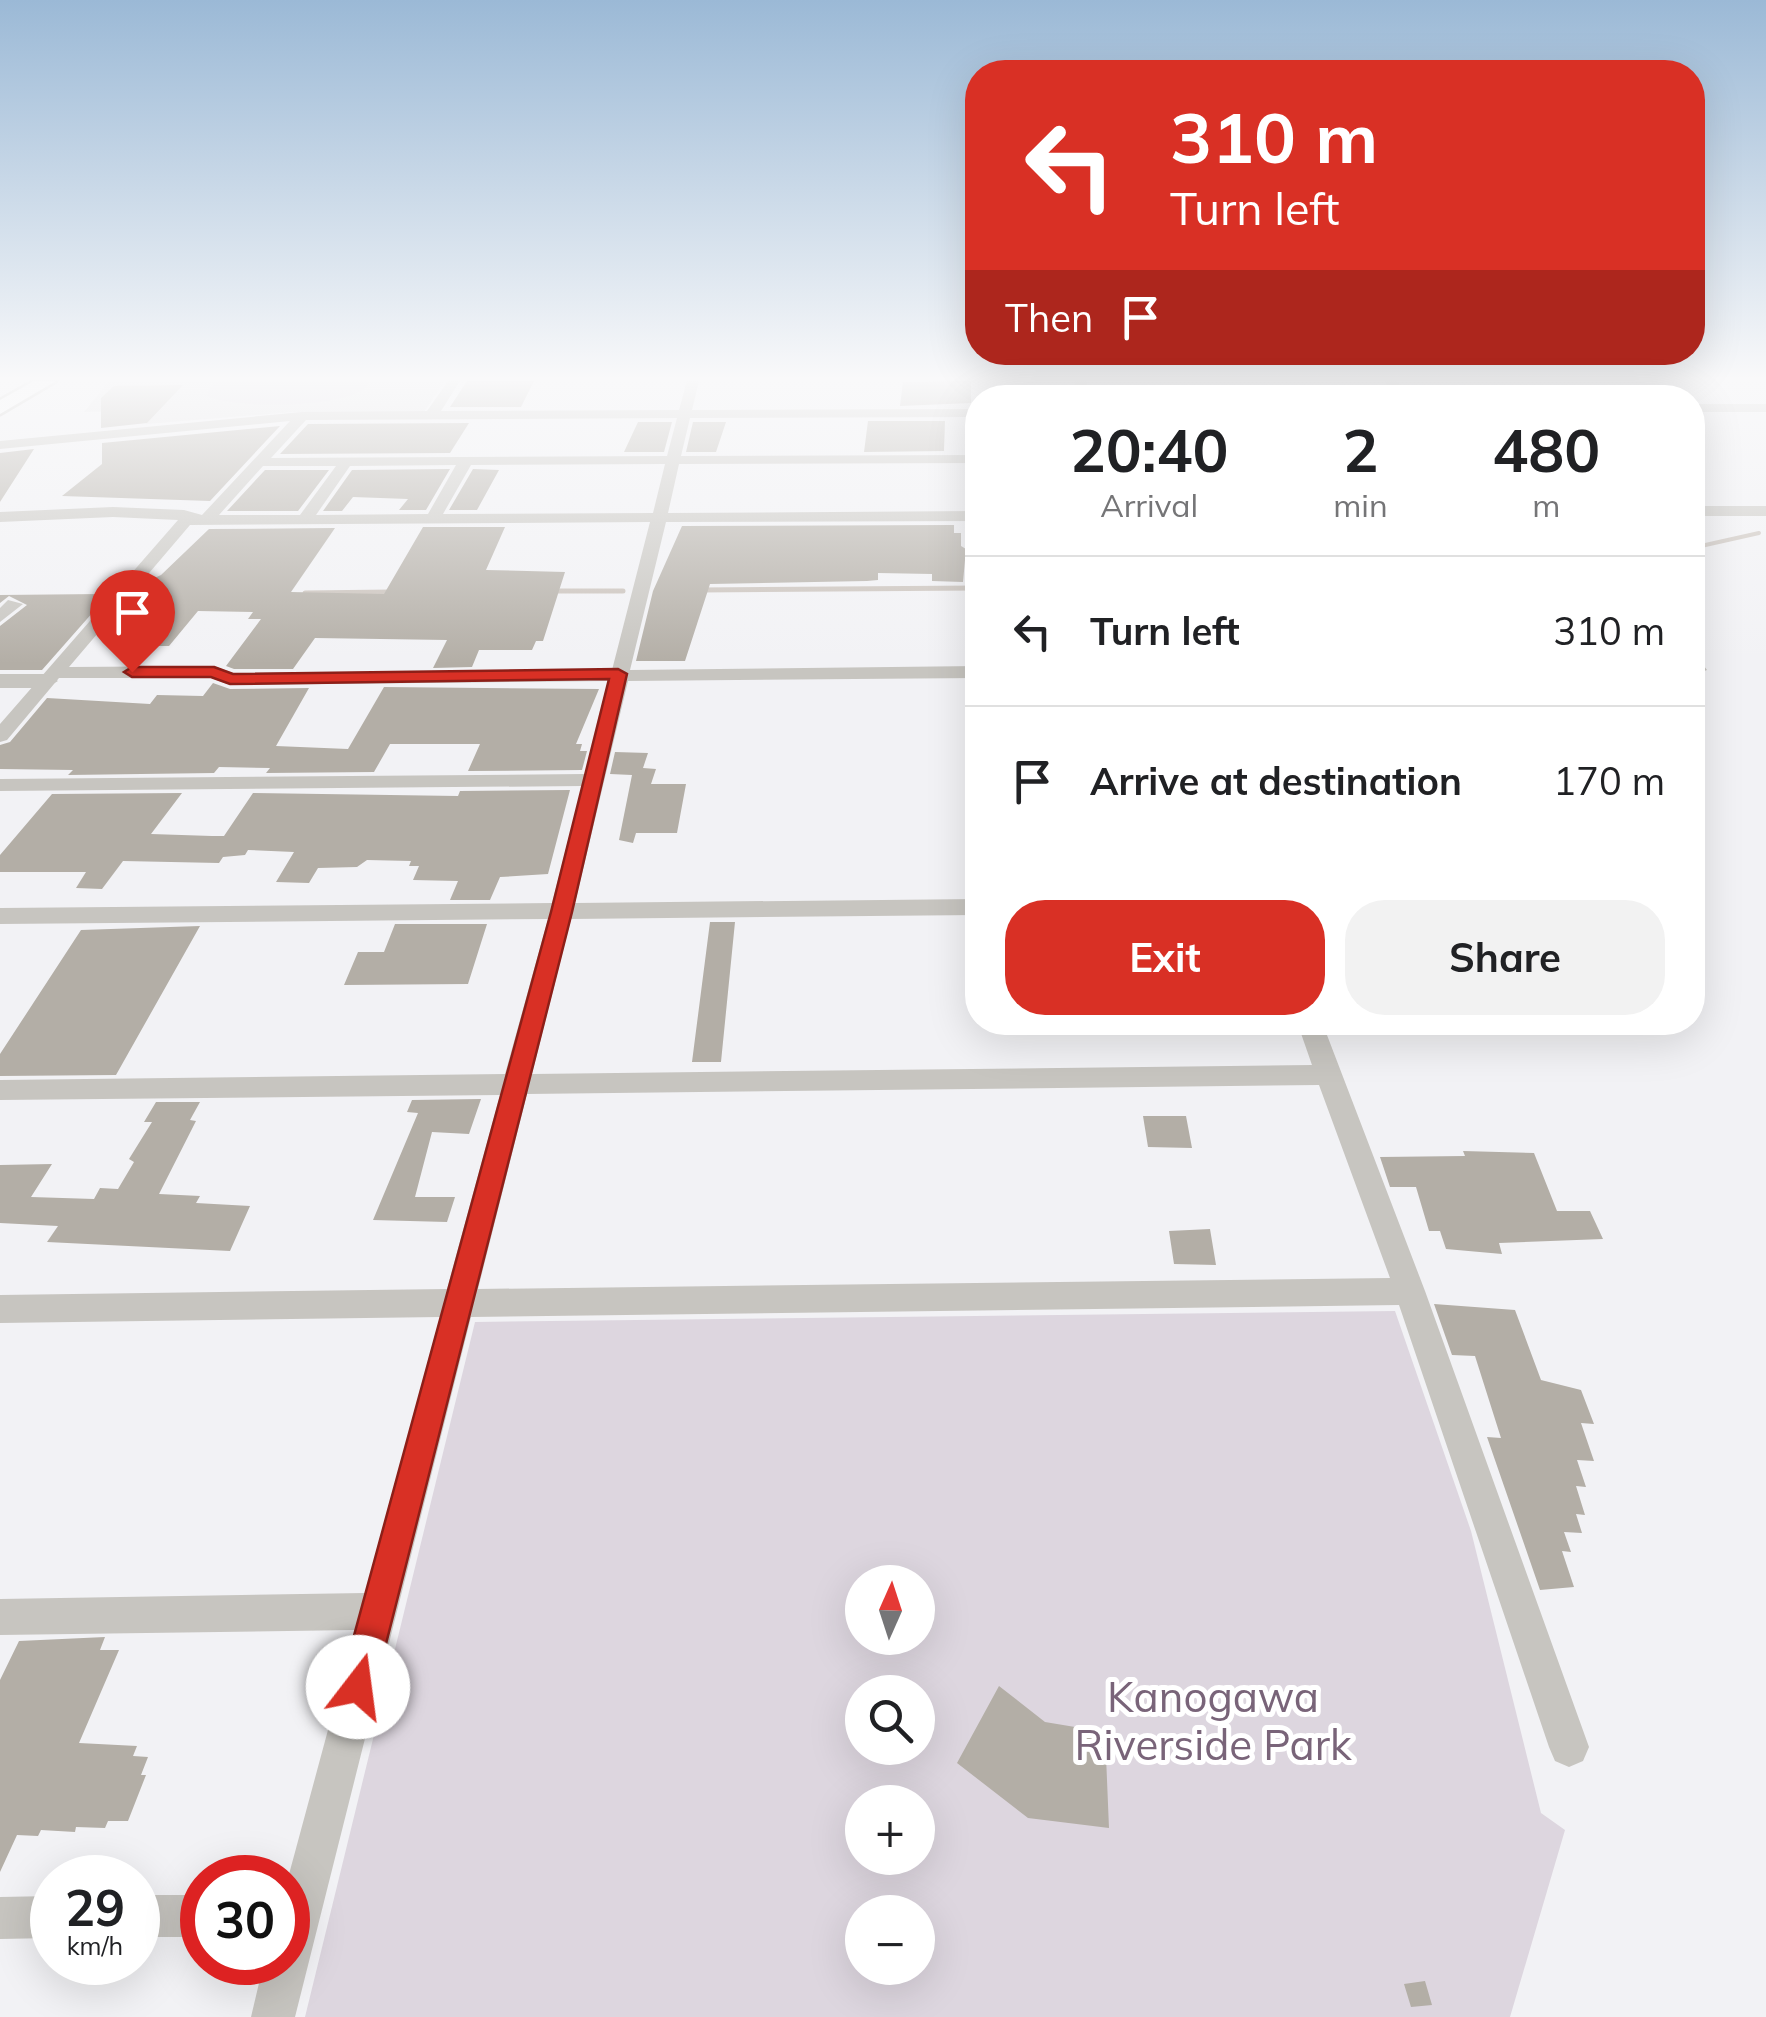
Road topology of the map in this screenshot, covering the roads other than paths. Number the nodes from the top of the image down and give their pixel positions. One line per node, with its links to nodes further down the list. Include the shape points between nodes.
1 (248, 475): 13 (street)
2 (337, 475): 10 (street)
3 (458, 475): 11 (street)
4 (668, 475): 9 (street)
5 (1705, 511): 6 (street)
6 (1766, 511)
7 (965, 516): 9 (street)
8 (0, 517): 12 (street, via 114,512)
9 (657, 518): 11 (street); 15 (street)
10 (306, 519): 11 (street); 13 (street)
11 (433, 519)
12 (186, 520): 13 (street); 16 (street)
13 (206, 520)
14 (965, 672): 15 (street)
15 (618, 674): 16 (street); 19 (street)
16 (50, 677): 17 (street); 18 (street)
17 (0, 682)
18 (0, 736)
19 (595, 780): 20 (street); 22 (street)
20 (0, 785)
21 (965, 907): 22 (street)
22 (561, 912): 23 (street); 26 (street)
23 (0, 916)
24 (1314, 1035): 25 (street)
25 (1328, 1076): 26 (street); 28 (street)
26 (514, 1082): 27 (street); 29 (street)
27 (0, 1090)
28 (1410, 1291): 29 (street); 33 (street)
29 (459, 1304): 30 (street); 31 (street)
30 (0, 1310)
31 (378, 1611): 32 (street); 34 (street)
32 (0, 1617)
33 (1569, 1748)
34 (309, 1855)
35 (30, 1917): 36 (street)
36 (0, 1918)
37 (281, 1985): 38 (street)
38 (273, 2017)

